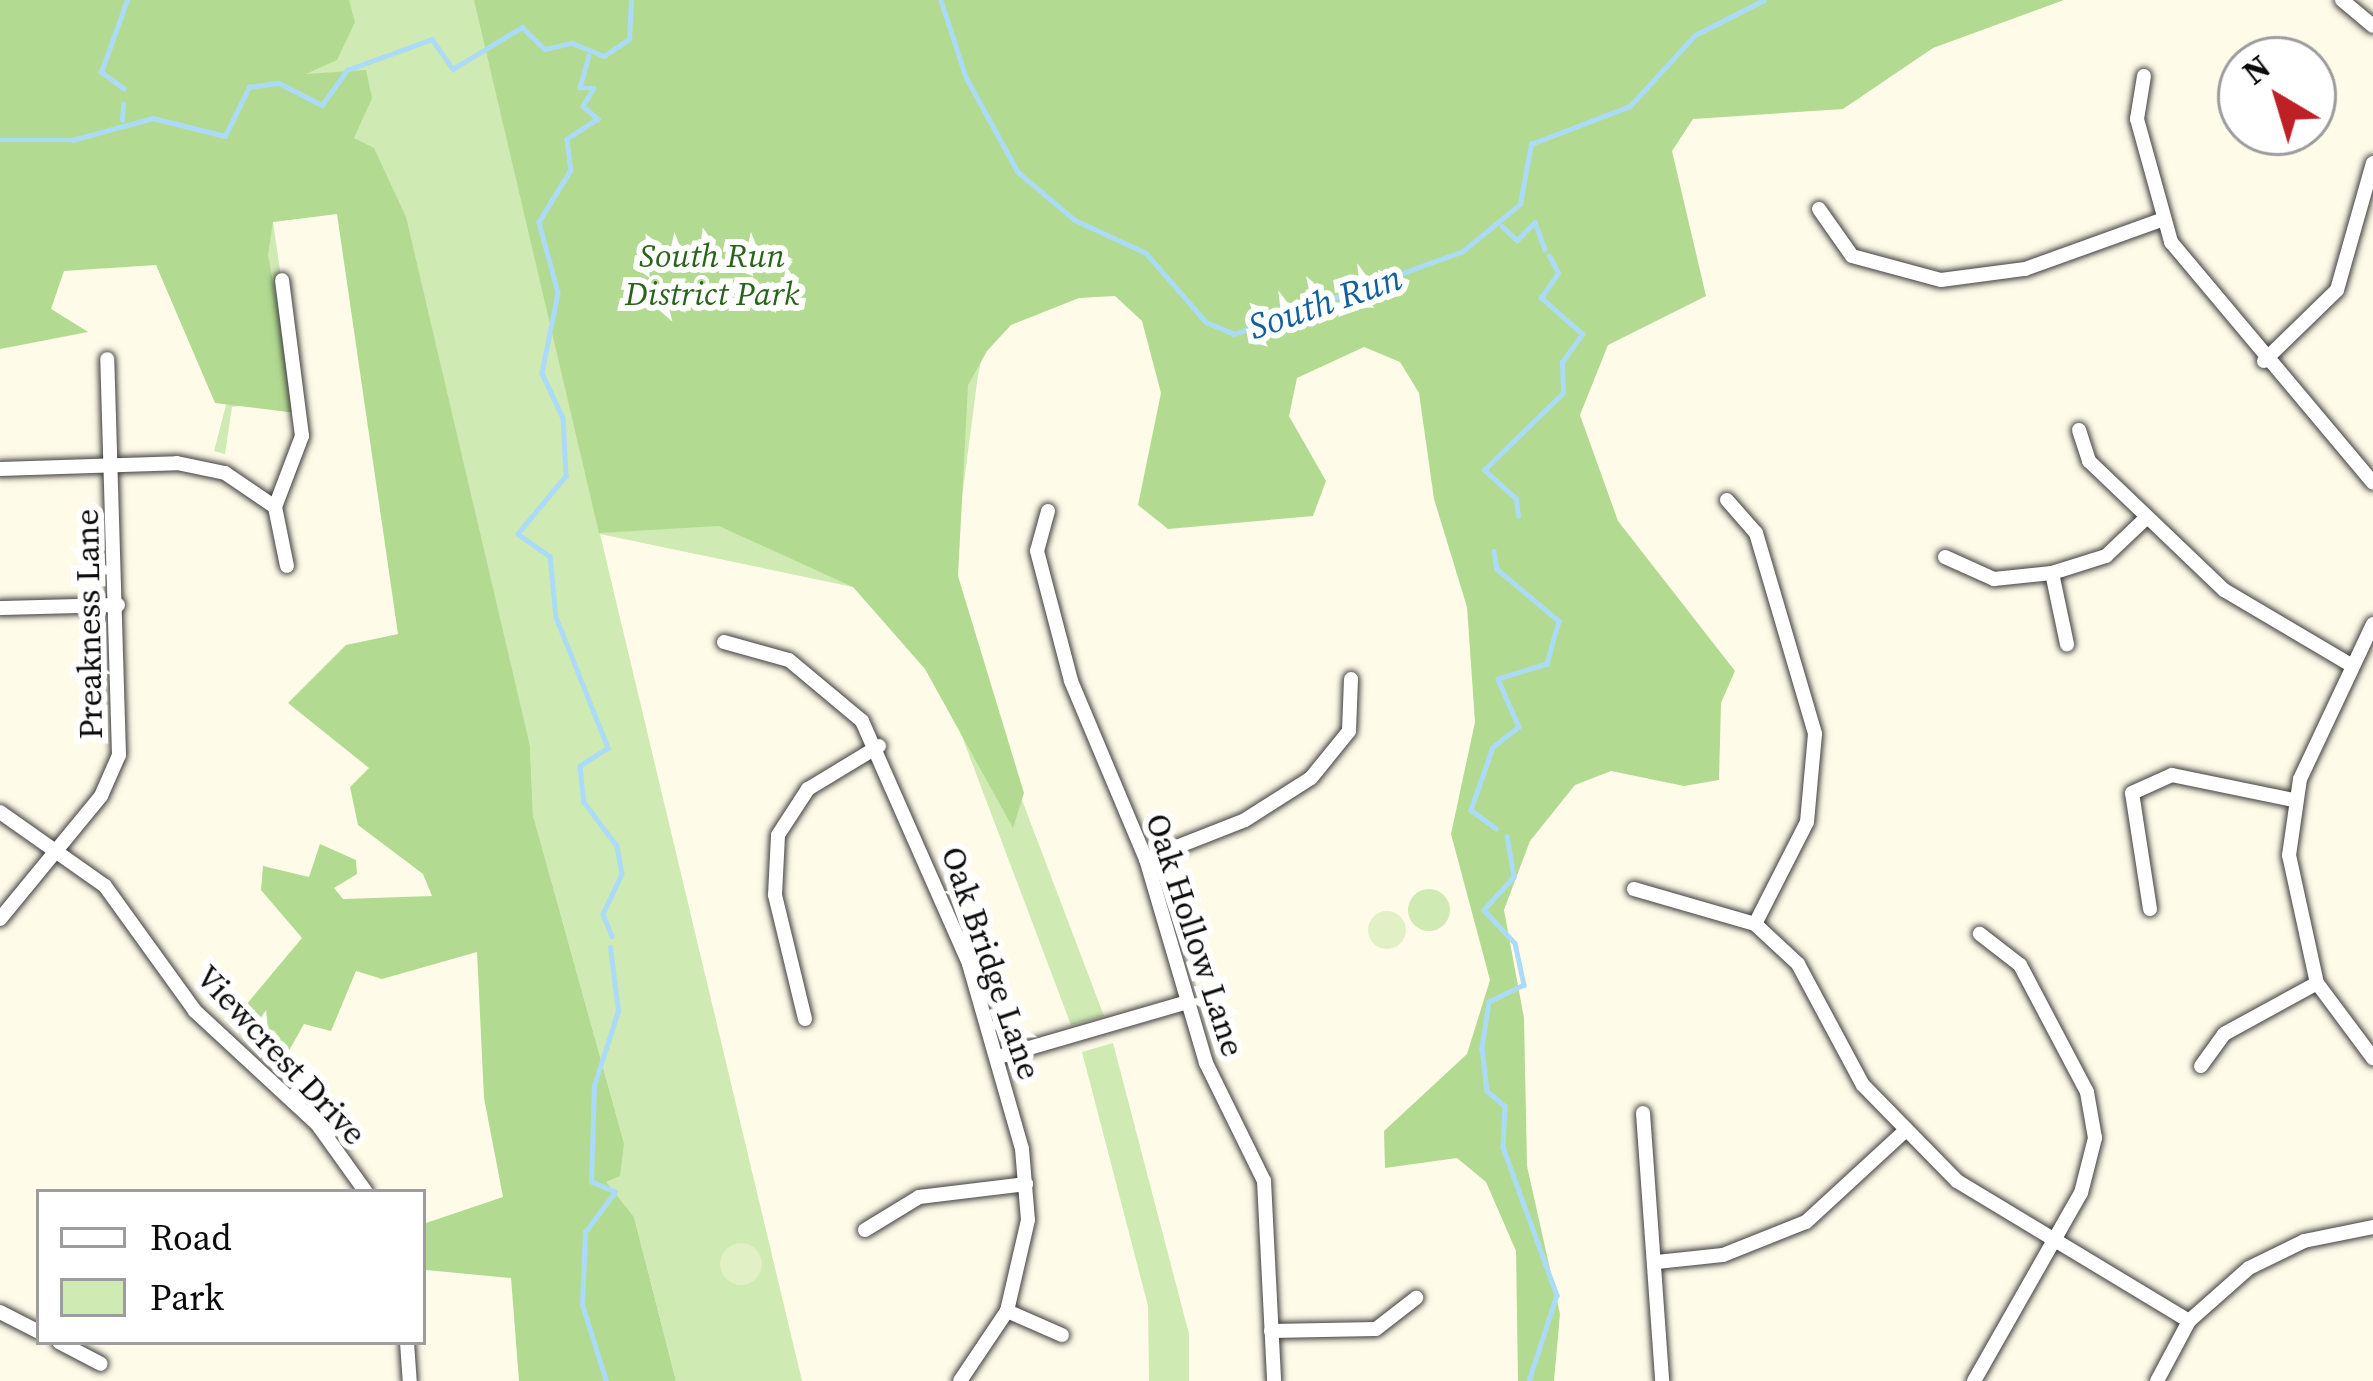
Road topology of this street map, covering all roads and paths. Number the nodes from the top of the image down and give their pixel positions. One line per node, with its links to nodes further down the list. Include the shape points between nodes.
1 (2342, 0): 2 (street)
2 (2373, 26)
3 (2144, 76): 6 (street, via 2136,112)
4 (2373, 163): 9 (street, via 2338,290)
5 (1819, 209): 6 (street, via 1852,256 1941,280 2025,269)
6 (2161, 220): 9 (street)
7 (281, 280): 15 (street, via 302,436)
8 (106, 359): 11 (street, Preakness Lane)
9 (2264, 361): 13 (street)
10 (2079, 430): 17 (street, via 2090,461)
11 (112, 465): 12 (street); 15 (street, via 207,467); 21 (street, Preakness Lane)
12 (0, 469)
13 (2373, 483)
14 (1727, 500): 36 (street, via 1756,532 1815,734 1807,822)
15 (275, 507): 19 (street)
16 (1048, 511): 32 (street, Oak Hollow Lane, via 1037,551 1055,630)
17 (2146, 518): 20 (street, via 2097,561); 26 (street, via 2244,606)
18 (1945, 556): 20 (street, via 1994,579)
19 (286, 566)
20 (2052, 573): 25 (street)
21 (118, 605): 22 (street); 31 (street, Preakness Lane, via 119,755 101,796)
22 (0, 608)
23 (2373, 624): 26 (street)
24 (724, 642): 28 (street, Oak Bridge Lane, via 809,673)
25 (2067, 644)
26 (2351, 665): 29 (street)
27 (1351, 679): 32 (street, via 1349,731 1311,778 1245,820)
28 (879, 746): 40 (street, via 808,789 778,835 775,895); 41 (street, Oak Bridge Lane)
29 (2294, 800): 34 (street, via 2172,775 2132,793); 38 (street, via 2290,885)
30 (0, 812): 31 (street, Viewcrest Drive)
31 (58, 844): 35 (street, Preakness Lane); 47 (street, Viewcrest Drive, via 122,905 214,1032 319,1124)
32 (1146, 859): 39 (street, Oak Hollow Lane)
33 (1634, 890): 36 (street)
34 (2150, 909)
35 (0, 919)
36 (1756, 924): 45 (street, via 1798,964 1845,1061)
37 (1980, 934): 50 (street, via 2020,965 2091,1106 2090,1171)
38 (2317, 983): 42 (street); 43 (street, via 2224,1034)
39 (1184, 1003): 41 (street); 57 (street, Oak Hollow Lane, via 1264,1181)
40 (805, 1019)
41 (998, 1057): 46 (street, Oak Bridge Lane)
42 (2373, 1058)
43 (2201, 1066)
44 (1643, 1113): 51 (street)
45 (1906, 1130): 50 (street, via 1978,1200); 51 (street, via 1790,1230)
46 (1026, 1184): 49 (street, via 919,1198); 53 (street, Oak Bridge Lane, via 1025,1244)
47 (363, 1189)
48 (2373, 1227): 55 (street, via 2276,1252)
49 (865, 1229)
50 (2054, 1244): 55 (street); 66 (street)
51 (1658, 1262): 65 (street)
52 (1416, 1298): 57 (street, via 1376,1328)
53 (1006, 1311): 58 (street); 63 (street, Oak Bridge Lane)
54 (0, 1312): 56 (street)
55 (2189, 1321): 67 (street)
56 (36, 1330)
57 (1271, 1331): 64 (street, Oak Hollow Lane)
58 (1062, 1335)
59 (65, 1345): 61 (street)
60 (407, 1345): 62 (street)
61 (100, 1364)
62 (410, 1381)
63 (960, 1381)
64 (1274, 1381)
65 (1663, 1381)
66 (1974, 1381)
67 (2157, 1381)

